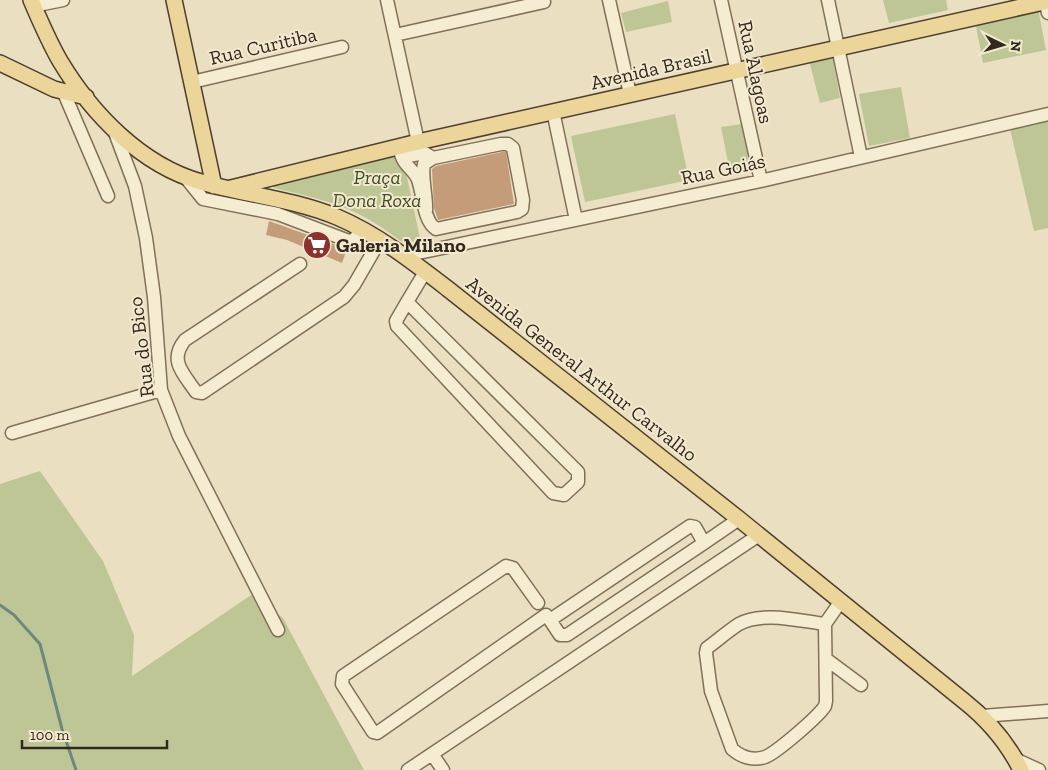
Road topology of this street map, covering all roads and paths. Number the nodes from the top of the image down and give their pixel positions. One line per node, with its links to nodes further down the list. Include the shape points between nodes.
1 (31, 0): 9 (street); 11 (main road)
2 (63, 0): 9 (street)
3 (174, 0): 17 (main road)
4 (387, 0): 12 (street)
5 (608, 0): 19 (street)
6 (721, 0): 16 (street, Rua Alagoas)
7 (828, 0): 14 (street)
8 (544, 2): 12 (street)
9 (47, 3): 11 (street)
10 (1047, 4): 14 (main road, Avenida Brasil)
11 (39, 18): 18 (main road, via 60,61)
12 (394, 35): 23 (street)
13 (342, 47): 17 (street, Rua Curitiba)
14 (838, 48): 16 (main road, Avenida Brasil); 26 (street)
15 (0, 63): 18 (main road)
16 (736, 70): 19 (main road, Avenida Brasil); 29 (street, Rua Alagoas)
17 (192, 82): 30 (main road)
18 (64, 88): 22 (main road, Avenida General Arthur Carvalho, via 86,98); 31 (street)
19 (630, 94): 20 (main road, Avenida Brasil)
20 (553, 112): 23 (main road, Avenida Brasil); 34 (street)
21 (1048, 114): 26 (street, Rua Goiás)
22 (114, 130): 27 (main road, Avenida General Arthur Carvalho, via 161,166); 41 (street, Rua do Bico, via 135,186 146,238)
23 (418, 142): 24 (main road, Avenida Brasil)
24 (400, 151): 25 (street, via 425,153); 28 (main road, Avenida Brasil); 33 (street, via 419,182)
25 (433, 158): 33 (street, via 422,169); 33 (street, via 508,144 513,148 523,206 517,212 436,229 428,220)
26 (861, 158): 29 (street, Rua Goiás)
27 (186, 178): 30 (main road, Avenida General Arthur Carvalho); 35 (street, via 203,199 278,214 349,241 354,240)
28 (264, 179): 30 (main road, Avenida Brasil); 32 (main road)
29 (761, 181): 34 (street, Rua Goiás)
30 (220, 187): 32 (main road, Avenida General Arthur Carvalho)
31 (108, 196)
32 (258, 196): 35 (main road, Avenida General Arthur Carvalho, via 311,208)
33 (426, 211)
34 (576, 220): 37 (street, Rua Goiás)
35 (361, 230): 36 (main road, Avenida General Arthur Carvalho)
36 (380, 240): 37 (main road, Avenida General Arthur Carvalho); 38 (street, via 344,297 202,393 196,392 177,359 185,340)
37 (404, 256): 39 (main road, Avenida General Arthur Carvalho)
38 (300, 264)
39 (425, 272): 40 (street); 43 (main road, Avenida General Arthur Carvalho)
40 (407, 302): 40 (street, via 396,321 397,326 553,493 564,495 578,482 578,472)
41 (161, 390): 42 (street); 50 (street, Rua do Bico, via 179,436)
42 (12, 433)
43 (739, 519): 44 (main road, Avenida General Arthur Carvalho); 45 (street)
44 (759, 535): 46 (main road, Avenida General Arthur Carvalho); 55 (street)
45 (704, 543): 45 (street, via 567,635 560,635 550,620 690,526 695,527)
46 (841, 602): 49 (street); 54 (main road, Avenida General Arthur Carvalho)
47 (538, 603): 48 (street, via 513,568 506,566 344,676 342,684 373,732 377,733)
48 (546, 615)
49 (825, 624): 51 (street); 51 (street, via 780,618 754,620 740,624 708,648 712,691 732,749 746,758 765,757 822,711 826,701)
50 (278, 630)
51 (826, 659): 52 (street)
52 (861, 685)
53 (1048, 711): 54 (street)
54 (982, 716): 56 (main road, Avenida General Arthur Carvalho)
55 (432, 754): 57 (street); 58 (street)
56 (1018, 764): 59 (street)
57 (408, 770)
58 (443, 770)
59 (1039, 770)

